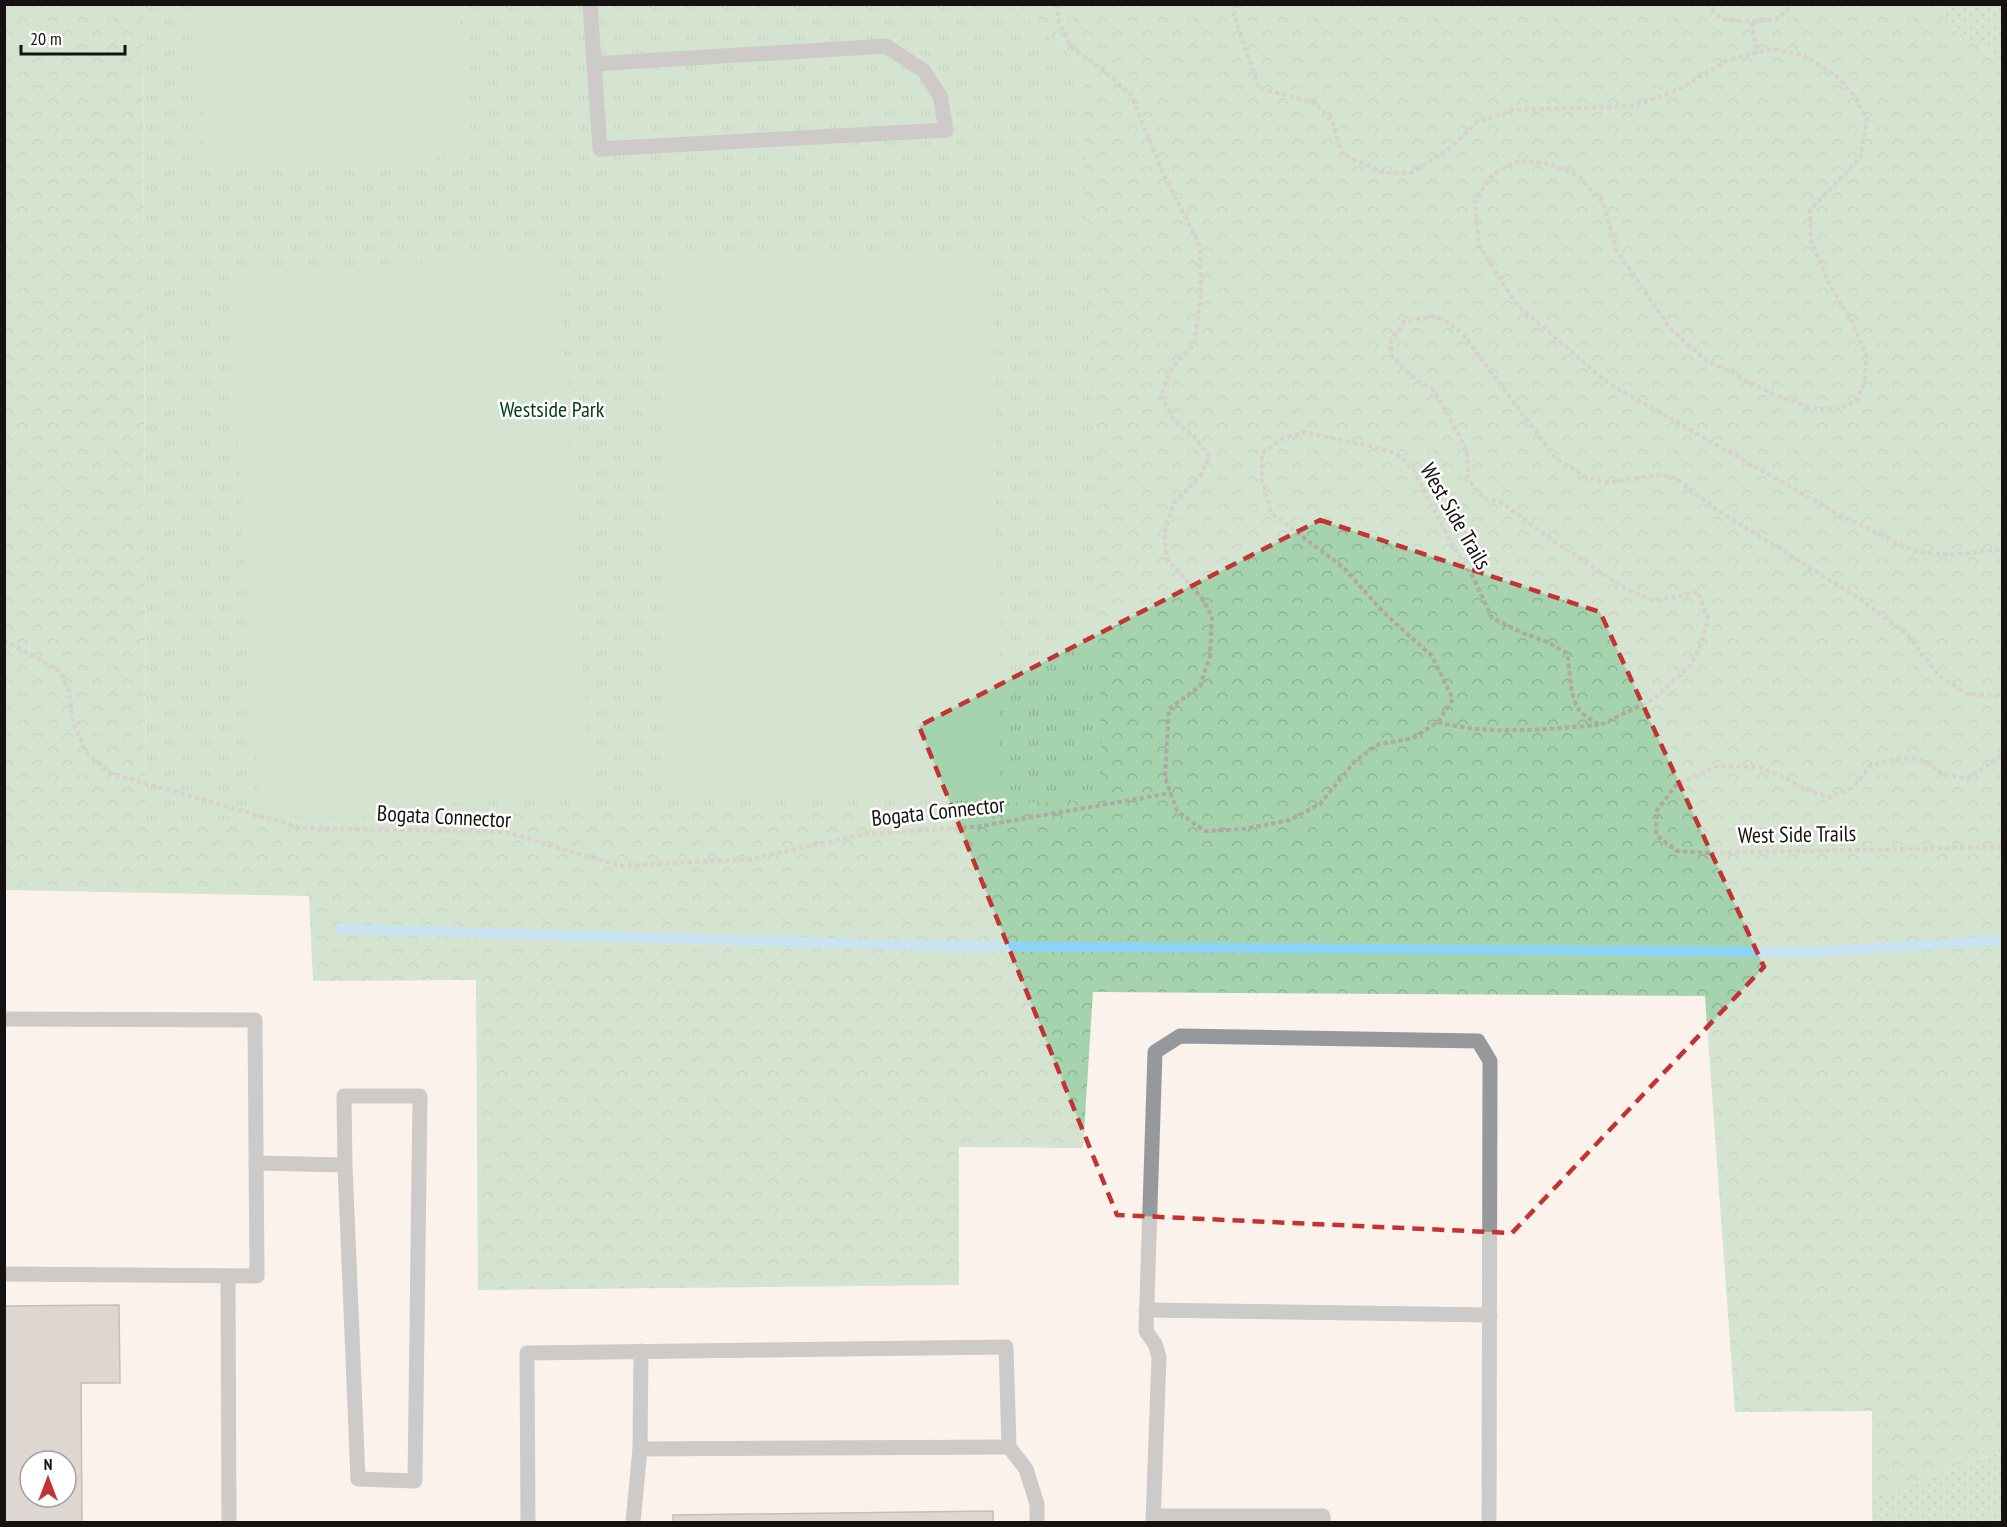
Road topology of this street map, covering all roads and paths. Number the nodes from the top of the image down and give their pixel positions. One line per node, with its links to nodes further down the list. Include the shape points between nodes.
1 (590, 4): 8 (lane)
2 (1057, 4): 15 (path, West Side Trails, via 1059,22 1072,48 1131,95 1162,171 1200,246 1201,295 1194,344 1171,369 1161,396 1175,422 1192,434 1210,457 1200,476 1174,503 1164,533 1167,559 1202,598 1212,616 1210,656 1200,686 1169,709 1165,777)
3 (1237, 4): 7 (path, via 1234,15 1259,88 1316,103 1332,120 1342,154 1384,173 1412,173 1452,147 1477,122 1513,110 1635,106 1683,87 1728,60)
4 (1706, 4): 6 (path, via 1722,19)
5 (1792, 4): 6 (path, via 1777,19)
6 (1752, 22): 7 (path)
7 (1757, 53): 9 (path, via 1771,49 1803,55 1836,76 1852,93 1867,119 1860,158 1810,210 1811,240 1866,354 1858,399 1840,409 1816,409 1775,395 1703,358 1670,328 1617,251 1603,203 1577,175 1550,164 1521,160 1493,174 1475,200 1479,245 1516,304 1608,383 1703,439 1836,513 1914,551 1952,555)
8 (594, 64): 8 (lane, via 600,149 946,130 940,96 924,71 886,46)
9 (2002, 549)
10 (4, 640): 15 (path, Bogata Connector, via 61,672 69,691 73,722 87,754 110,773 302,828 506,832 620,866 751,859 864,834 975,827)
11 (2002, 696): 13 (path, West Side Trails, via 1968,694 1939,675 1907,634 1718,510 1676,478 1643,477 1609,483 1588,478 1556,459 1463,334 1444,319 1427,316 1404,322 1391,340 1391,355 1411,376 1436,391 1467,452 1468,478 1483,499 1499,501 1626,589 1654,601 1698,592 1708,618 1691,665 1652,699)
12 (1438, 722): 13 (path, via 1462,729); 13 (path, West Side Trails, via 1453,699 1432,656 1384,613 1344,568 1271,513 1262,480 1262,453 1282,439 1304,432 1397,454 1413,469 1492,618 1568,653 1572,694 1581,713); 15 (path, West Side Trails, via 1413,738 1379,744 1355,761 1320,804 1290,820 1244,829 1205,831 1177,811)
13 (1600, 725)
14 (2002, 756): 16 (path, West Side Trails, via 1968,778 1944,775 1922,760 1899,758 1871,765 1852,788 1830,797 1759,767 1718,766 1677,784 1657,810 1656,835 1677,851 1708,853)
15 (1171, 793)
16 (2002, 847)
17 (4, 1019): 18 (lane, via 255,1020)
18 (256, 1162): 19 (lane); 21 (lane, via 257,1276)
19 (345, 1165): 19 (lane, via 344,1096 420,1096 415,1481 357,1479)
20 (4, 1274): 21 (lane)
21 (228, 1276): 28 (lane)
22 (1146, 1310): 23 (lane); 23 (lane, via 1155,1052 1180,1036 1192,1036 1478,1041 1490,1061); 27 (lane, via 1146,1331 1159,1357)
23 (1490, 1315): 33 (lane)
24 (641, 1351): 25 (lane, via 1006,1347); 26 (lane); 29 (lane, via 527,1353)
25 (1009, 1447): 26 (lane); 31 (lane, via 1026,1469 1037,1504)
26 (640, 1449): 30 (lane)
27 (1153, 1519): 32 (lane, via 1323,1516)
28 (229, 1522)
29 (528, 1522)
30 (633, 1522)
31 (1037, 1522)
32 (1323, 1522)
33 (1489, 1522)

